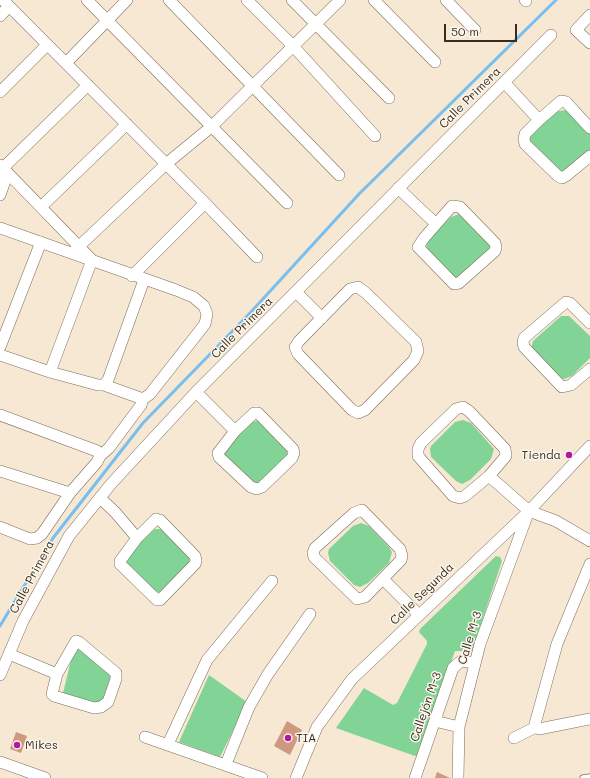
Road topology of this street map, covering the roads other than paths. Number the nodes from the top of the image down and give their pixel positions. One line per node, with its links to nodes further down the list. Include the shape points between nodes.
1 (87, 0): 12 (street)
2 (127, 0): 12 (street)
3 (169, 0): 23 (street)
4 (247, 0): 18 (street)
5 (292, 0): 13 (street)
6 (340, 0): 13 (street)
7 (374, 0): 19 (street)
8 (446, 0): 14 (street)
9 (6, 3): 11 (street); 17 (street)
10 (590, 15): 16 (street, via 576,30)
11 (0, 16)
12 (106, 20): 20 (street); 28 (street)
13 (316, 24): 18 (street); 25 (street)
14 (475, 30)
15 (551, 35): 21 (street, Calle Primera)
16 (590, 43)
17 (48, 45): 20 (street); 24 (street)
18 (294, 46): 23 (street); 30 (street)
19 (435, 62)
20 (66, 63): 22 (street)
21 (504, 82): 26 (street); 35 (street, Calle Primera)
22 (88, 85): 27 (street); 33 (street)
23 (253, 87): 28 (street); 34 (street)
24 (0, 92)
25 (389, 98)
26 (539, 120): 29 (street, via 561,101 566,102); 31 (street, via 525,134 525,144 558,176 562,178 567,175)
27 (127, 124): 32 (street); 39 (street)
28 (211, 127): 32 (street); 38 (street)
29 (590, 128)
30 (375, 136)
31 (590, 156)
32 (166, 164): 37 (street); 43 (street)
33 (2, 167): 36 (street, via 5,181); 39 (street)
34 (339, 175)
35 (398, 188): 40 (street); 48 (street, Calle Primera)
36 (0, 195)
37 (205, 203): 44 (street); 46 (street)
38 (287, 203)
39 (41, 207): 43 (street)
40 (436, 224): 40 (street, via 452,206 460,207 495,243 495,251 464,280 454,284 418,247)
41 (0, 228): 42 (street)
42 (41, 242): 43 (street); 51 (street)
43 (76, 249): 45 (street)
44 (257, 257)
45 (92, 260): 46 (street); 54 (street)
46 (132, 276): 47 (street)
47 (144, 280): 55 (street); 57 (street, via 193,297 204,306 208,314 204,324 150,394)
48 (296, 292): 49 (street); 56 (street, Calle Primera)
49 (322, 318): 49 (street, via 295,347 298,354 352,410 358,413 365,410 414,360 418,352 416,342 358,287 350,289)
50 (590, 322): 53 (street, via 570,302 566,302 522,342 562,387 571,385)
51 (0, 347)
52 (0, 355): 54 (street)
53 (590, 369)
54 (50, 372): 55 (street)
55 (104, 385): 57 (street)
56 (196, 392): 59 (street); 65 (street, Calle Primera)
57 (143, 399): 61 (street, via 114,442)
58 (0, 415): 61 (street, via 97,451)
59 (235, 431): 59 (street, via 251,415 258,413 293,449 292,458 262,487 250,488 219,457 218,453)
60 (590, 446): 66 (street, Calle Segunda)
61 (100, 456): 64 (street)
62 (0, 471): 64 (street)
63 (489, 476): 63 (street, via 503,461 505,450 469,410 456,409 418,449 418,456 453,496 465,496); 66 (street)
64 (70, 493): 67 (street, via 37,538 30,539)
65 (100, 498): 68 (street); 75 (street, Calle Primera, via 69,536 23,621)
66 (529, 511): 69 (street, via 556,521); 74 (street, Calle Segunda); 76 (street, Calle M-3)
67 (0, 527)
68 (137, 538): 68 (street, via 154,521 160,520 195,556 195,564 160,600 157,600 120,564 121,557)
69 (590, 541)
70 (590, 564): 82 (street, via 557,644)
71 (384, 578): 71 (street, via 401,560 400,549 362,510 354,513 315,548 314,557 357,599 365,597); 74 (street)
72 (272, 581): 85 (street, via 207,660)
73 (310, 614): 87 (street, via 268,674 249,707)
74 (419, 615): 91 (street, Calle Segunda, via 352,680 316,727)
75 (9, 654): 77 (street); 78 (street, Calle Primera)
76 (475, 663): 80 (street, Callejón M-3, via 461,661 453,668); 81 (street, Calle M-3)
77 (57, 674): 77 (street, via 76,641 112,669 116,679 108,702 94,708 54,696 52,694)
78 (0, 675)
79 (590, 719): 82 (street)
80 (435, 720): 81 (street); 92 (street, Callejón M-3)
81 (459, 727): 93 (street, Calle M-3)
82 (536, 728): 84 (street)
83 (145, 737): 85 (street)
84 (514, 738)
85 (168, 744): 87 (street)
86 (0, 762): 89 (street)
87 (226, 764): 90 (street)
88 (590, 776): 94 (lane)
89 (45, 778)
90 (262, 778)
91 (296, 778)
92 (415, 778)
93 (458, 778)
94 (583, 778)

